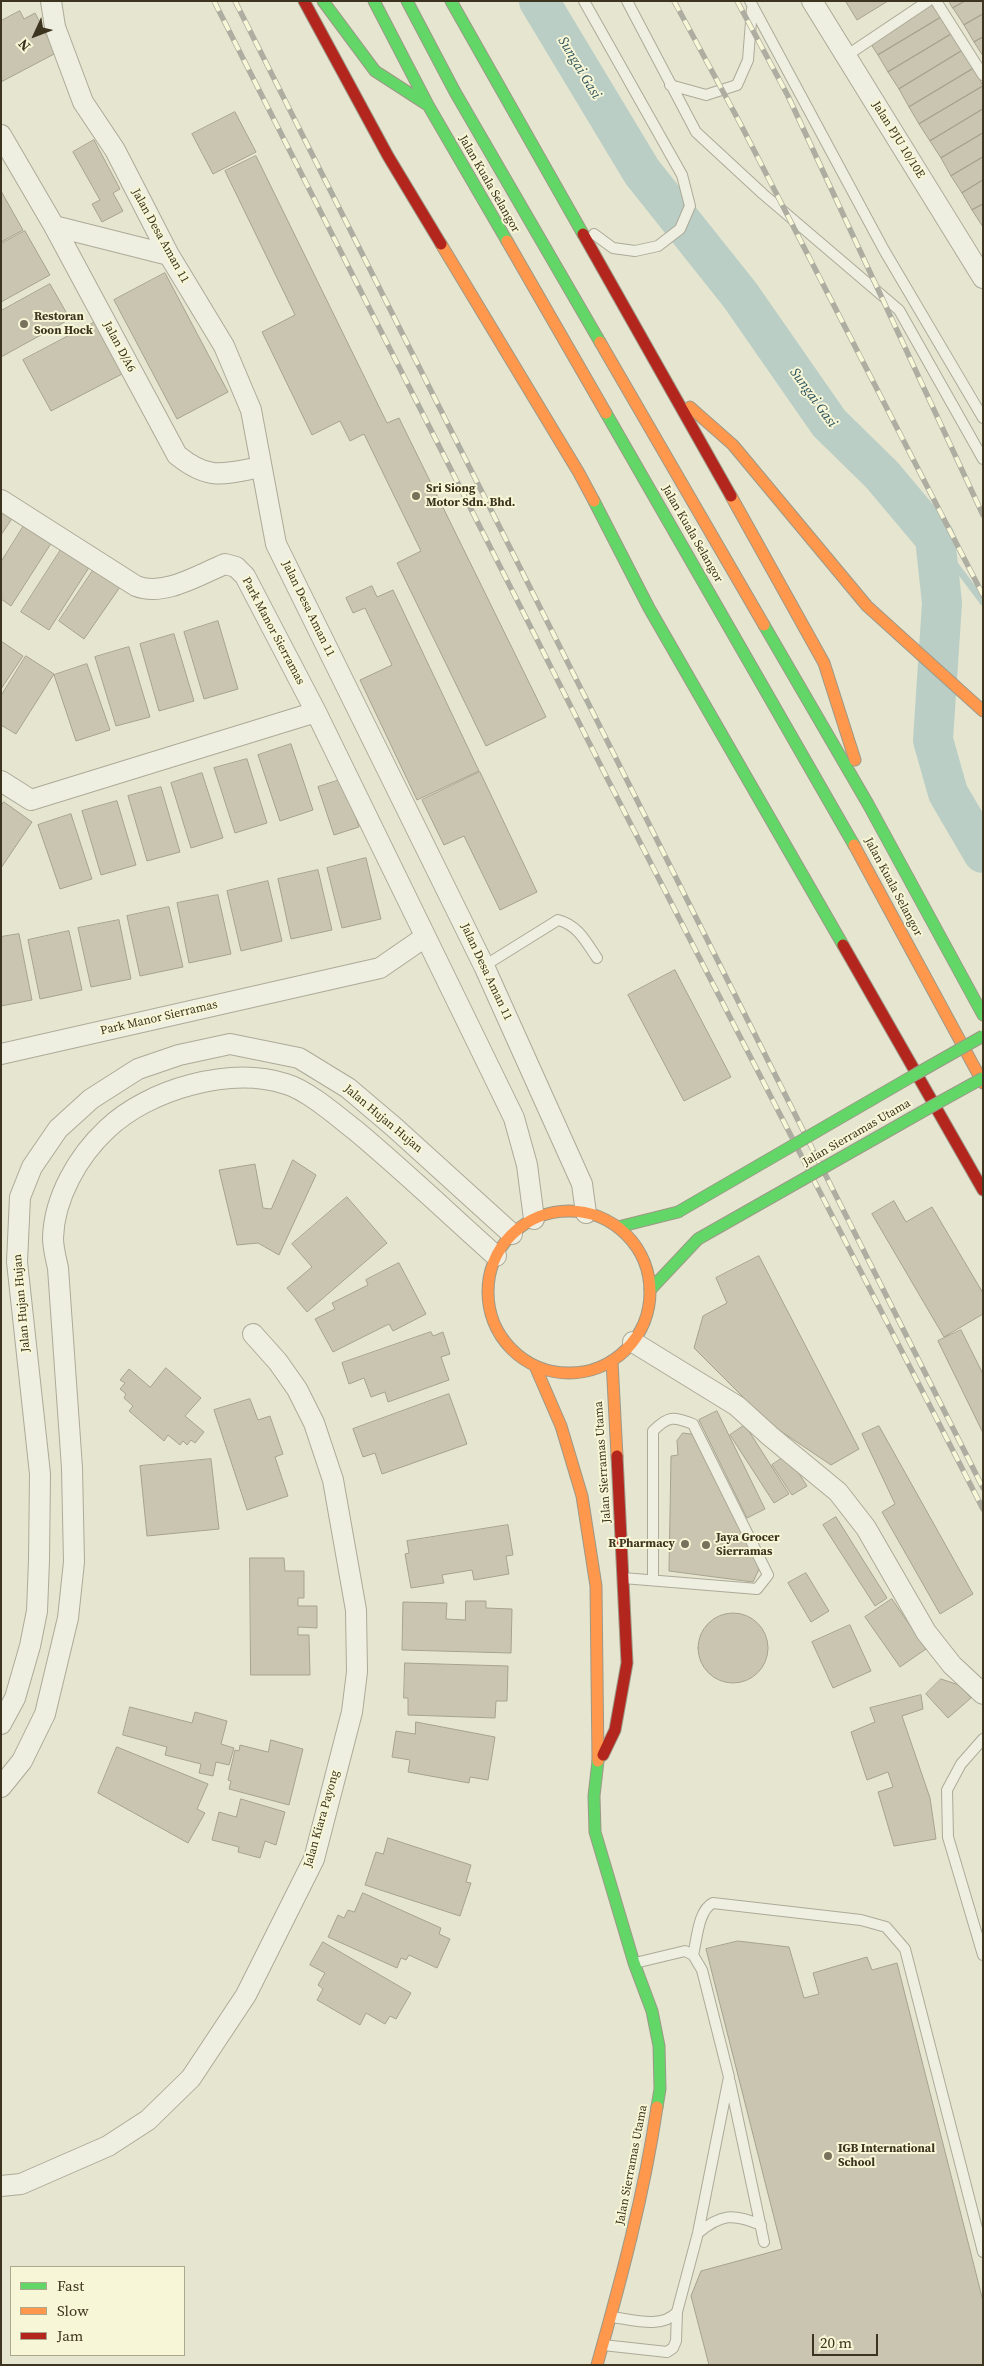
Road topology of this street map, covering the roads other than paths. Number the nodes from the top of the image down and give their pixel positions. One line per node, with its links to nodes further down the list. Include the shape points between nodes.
1 (51, 1): 20 (street, Jalan Desa Aman 11, via 54,27 84,102 114,150)
2 (304, 1): 37 (main road, via 388,156 579,473 649,608)
3 (323, 1): 16 (main road, via 375,72)
4 (374, 1): 16 (main road, Jalan Kuala Selangor)
5 (407, 1): 30 (main road, Jalan Kuala Selangor, via 455,92)
6 (451, 1): 18 (main road)
7 (584, 1): 18 (lane, via 682,175 690,206 680,230 658,246 635,251 613,248)
8 (627, 1): 15 (lane)
9 (812, 1): 13 (street, Jalan PJU 10/10E)
10 (928, 1): 13 (lane)
11 (936, 1): 14 (lane)
12 (751, 4): 15 (lane, via 748,60 737,85 706,95); 23 (lane, via 884,250)
13 (846, 56): 21 (street, Jalan PJU 10/10E)
14 (983, 75)
15 (670, 85): 24 (lane, via 696,132 898,310)
16 (428, 104): 39 (main road, Jalan Kuala Selangor, via 841,820)
17 (1, 135): 19 (street, Jalan D/A6)
18 (574, 217): 22 (main road)
19 (54, 226): 20 (street); 25 (street, Jalan D/A6, via 177,455 207,474)
20 (169, 256): 25 (street, Jalan Desa Aman 11, via 224,346 251,410)
21 (983, 278)
22 (675, 395): 27 (main road, via 732,444 867,606); 30 (main road, via 824,664)
23 (983, 418)
24 (983, 459)
25 (261, 467): 33 (street, Jalan Desa Aman 11, via 276,544)
26 (1, 500): 28 (street, Park Manor Sierramas, via 136,586 149,591 163,589 225,564 236,567 245,576)
27 (983, 711)
28 (316, 712): 29 (street, via 31,800); 31 (street, Park Manor Sierramas)
29 (1, 781)
30 (868, 804): 34 (main road, Jalan Kuala Selangor)
31 (425, 937): 36 (street, Park Manor Sierramas, via 380,968); 43 (street, Park Manor Sierramas, via 514,1118 527,1165)
32 (597, 958): 33 (lane, via 577,930 558,920)
33 (484, 966): 42 (street, Jalan Desa Aman 11, via 582,1184)
34 (983, 1015)
35 (983, 1036): 37 (main road, Jalan Sierramas Utama, bridge)
36 (1, 1054)
37 (916, 1074): 40 (main road); 44 (main road, Jalan Sierramas Utama, bridge, via 678,1212)
38 (983, 1078): 40 (main road, Jalan Sierramas Utama, bridge)
39 (983, 1083)
40 (934, 1105): 41 (main road); 47 (main road, Jalan Sierramas Utama, bridge, via 698,1239)
41 (983, 1190)
42 (586, 1213): 43 (main road, via 559,1211); 44 (main road, via 603,1218)
43 (534, 1219): 45 (main road)
44 (618, 1228): 47 (main road, via 635,1245 646,1266)
45 (512, 1234): 46 (main road); 55 (street, Jalan Hujan Hujan, via 348,1088 299,1058 230,1044 179,1055 138,1069 91,1099 58,1129 32,1167 20,1197 17,1262 40,1474 39,1560 37,1610 30,1646 15,1698)
46 (496, 1256): 51 (main road, via 488,1280 489,1306 498,1331 514,1351); 58 (street, via 346,1122 288,1084 259,1078 190,1084 120,1116 93,1142 70,1177 59,1206 53,1239 58,1268 72,1468 74,1562 68,1618 45,1714 22,1761)
47 (650, 1290): 49 (main road, via 646,1318)
48 (253, 1334): 63 (street, Jalan Kiara Payong, via 298,1389 314,1423 333,1480 356,1610 357,1672 352,1712 314,1859 246,1994 190,2078 148,2120 108,2146 20,2184)
49 (633, 1342): 50 (main road); 54 (street, via 737,1406 838,1492 866,1528 926,1632 952,1665)
50 (612, 1361): 51 (main road, via 578,1372 561,1373); 52 (main road, Jalan Sierramas Utama)
51 (535, 1366): 57 (main road, Jalan Sierramas Utama, via 561,1426 582,1496 596,1586)
52 (623, 1578): 53 (lane); 57 (main road, Jalan Sierramas Utama, via 627,1663 615,1730)
53 (654, 1580): 53 (lane, via 653,1431 664,1420 678,1418 693,1424 768,1575 757,1589)
54 (983, 1694)
55 (1, 1724)
56 (983, 1740): 60 (lane, via 961,1764 947,1790 948,1837)
57 (598, 1766): 61 (main road, Jalan Sierramas Utama, via 594,1796 595,1832)
58 (1, 1787)
59 (693, 1955): 61 (lane, via 685,1951); 62 (lane, via 702,1970); 67 (lane, via 703,1913 713,1903 861,1920 886,1927 905,1949)
60 (983, 1955)
61 (634, 1963): 69 (main road, Jalan Sierramas Utama, via 652,2011 659,2046 660,2089 650,2156)
62 (729, 2077): 64 (lane); 65 (lane)
63 (1, 2186)
64 (761, 2225): 65 (lane, via 732,2216 711,2222); 66 (lane)
65 (698, 2233): 68 (lane)
66 (764, 2242)
67 (983, 2252)
68 (677, 2312): 69 (lane, via 670,2320 662,2322); 70 (lane, via 676,2341 667,2352)
69 (611, 2317): 70 (main road, Jalan Sierramas Utama)
70 (602, 2345): 71 (main road, Jalan Sierramas Utama)
71 (596, 2365)

